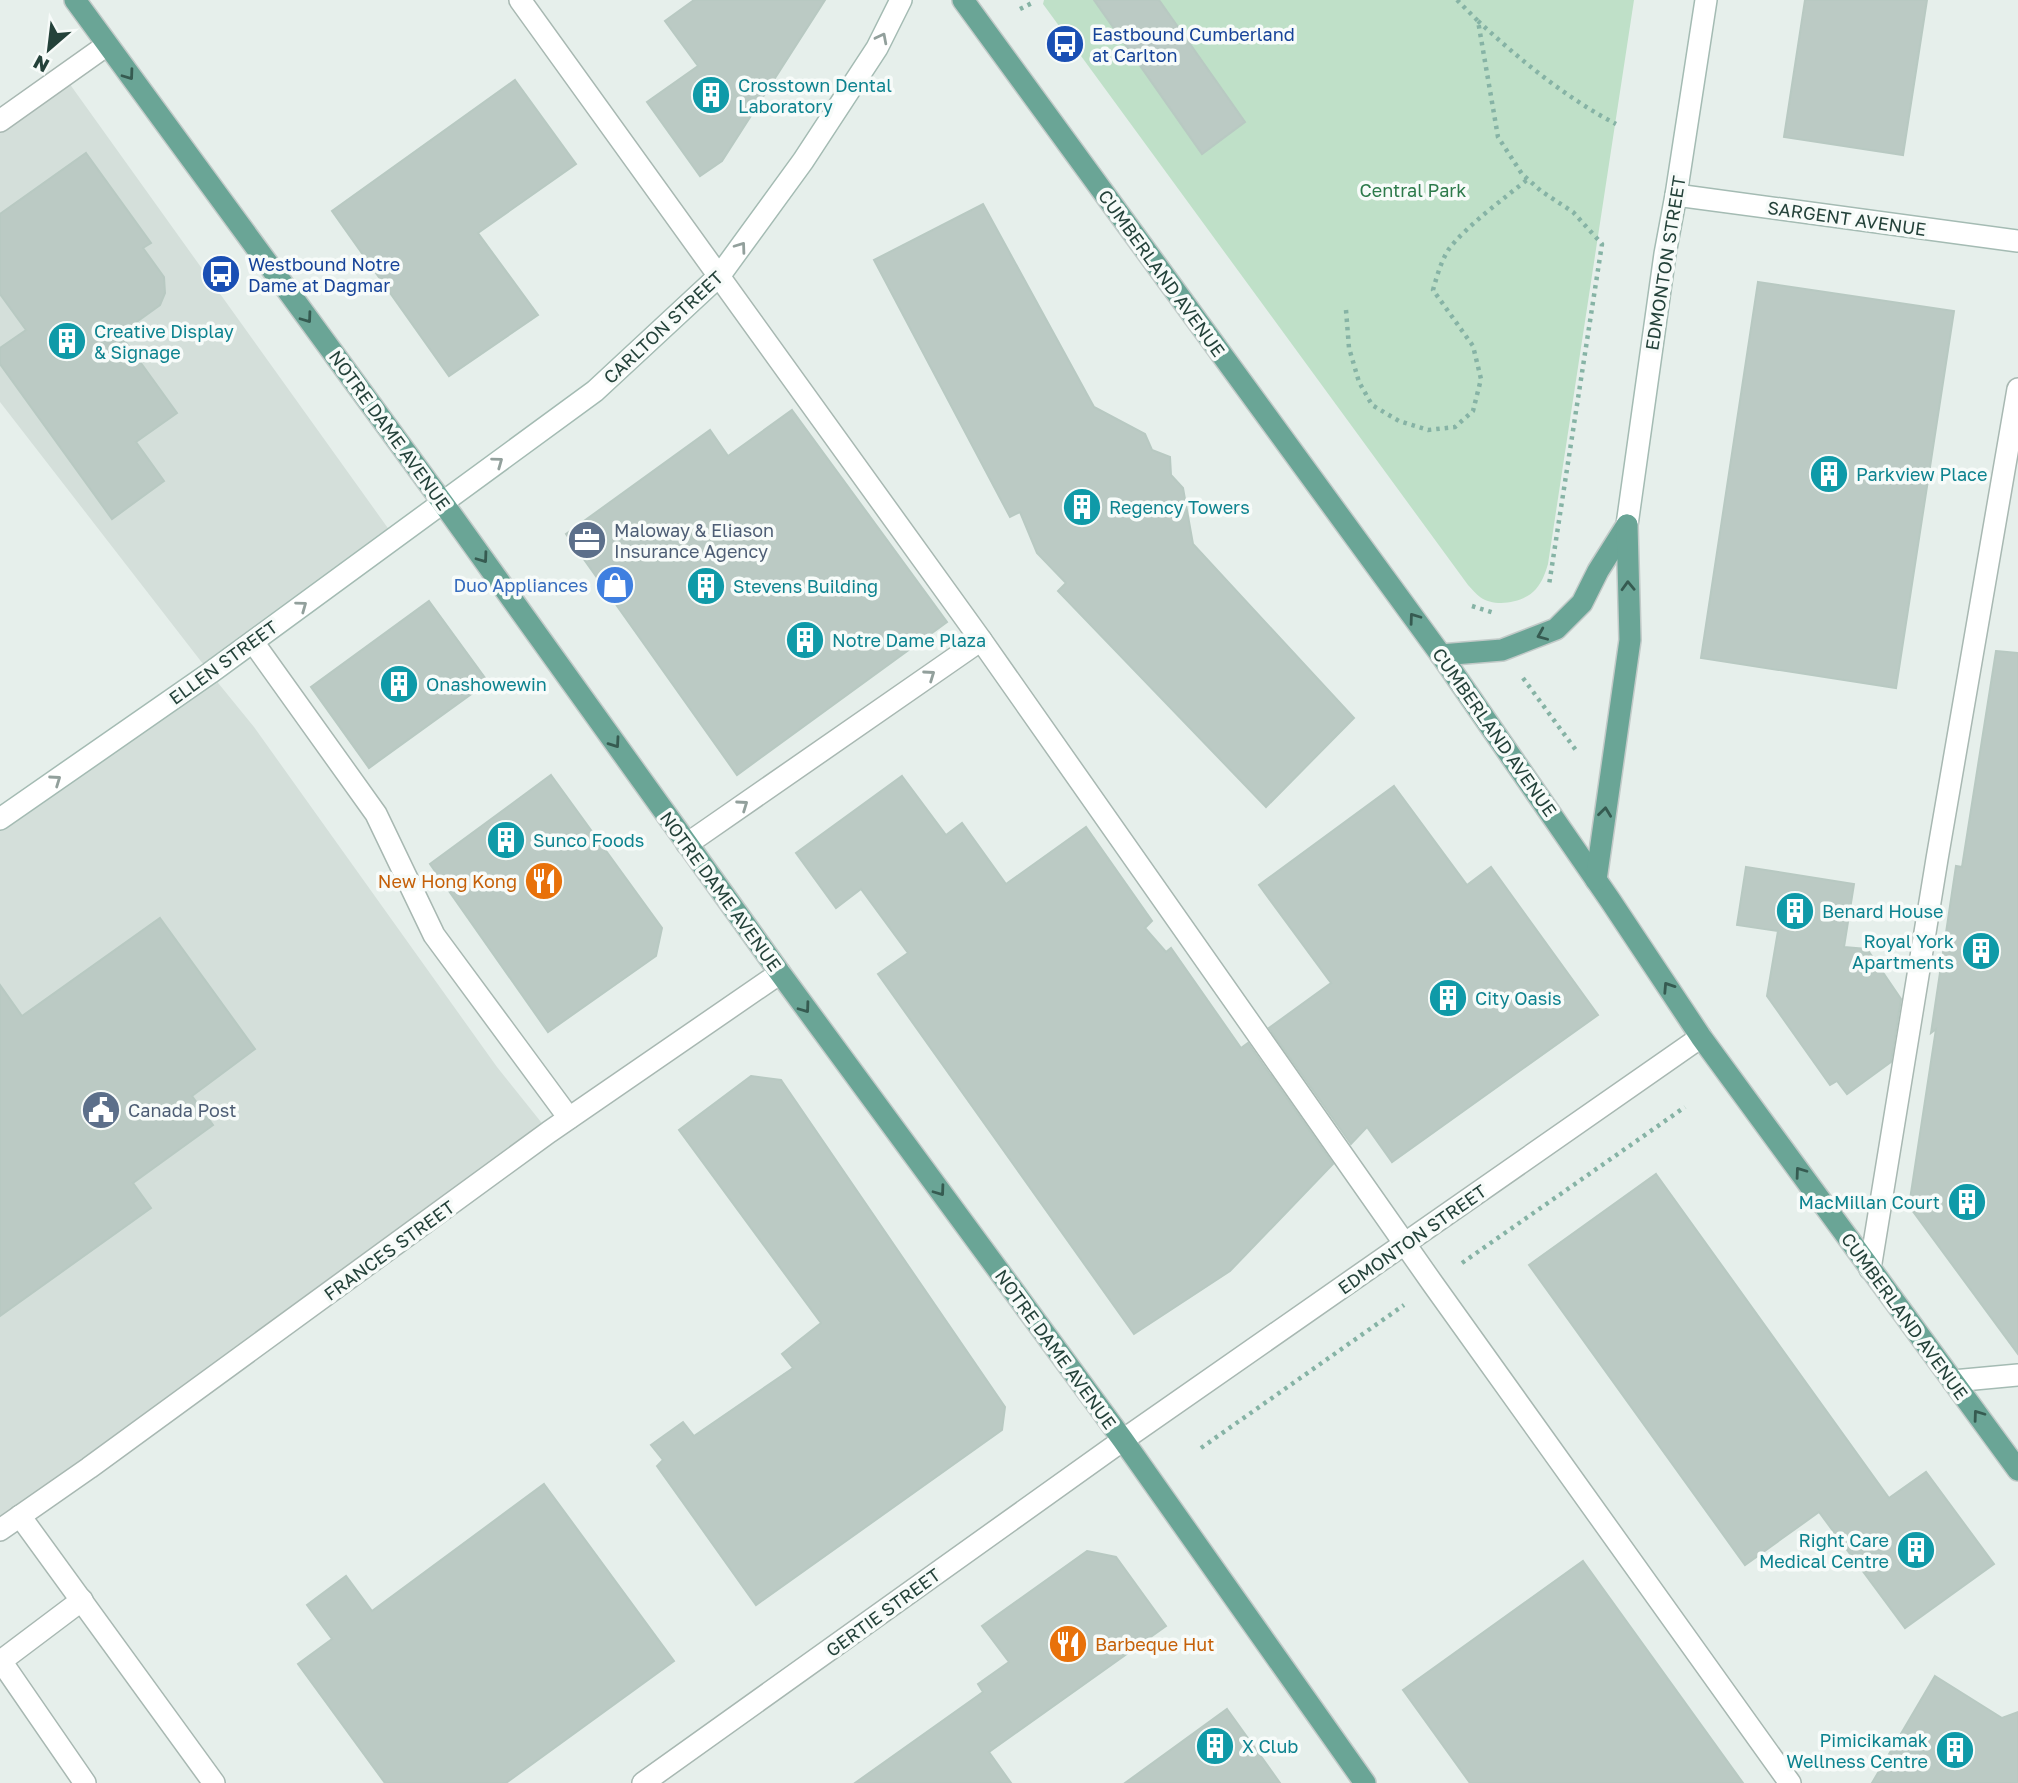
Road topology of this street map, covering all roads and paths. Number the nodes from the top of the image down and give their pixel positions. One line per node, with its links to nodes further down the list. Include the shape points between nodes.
1 (75, 0): 10 (main road, NOTRE DAME AVENUE)
2 (520, 0): 16 (street)
3 (901, 0): 16 (street, CARLTON STREET, one-way to 3, via 811,149 877,48)
4 (963, 0): 26 (main road, CUMBERLAND AVENUE, one-way to 4)
5 (1457, 0): 9 (path)
6 (1706, 0): 14 (street, EDMONTON STREET)
7 (1034, 2): 8 (path)
8 (1020, 9)
9 (1478, 21): 12 (path, via 1588,110); 13 (path, via 1498,137)
10 (107, 45): 11 (street); 19 (main road, NOTRE DAME AVENUE, one-way to 19)
11 (0, 121)
12 (1616, 124)
13 (1528, 179): 17 (path, via 1450,248 1438,270 1433,290 1473,346 1481,379 1474,411 1455,427 1428,430 1399,422 1372,405 1349,348); 21 (path, via 1573,212 1602,244)
14 (1676, 195): 15 (street, SARGENT AVENUE); 20 (street, EDMONTON STREET)
15 (2018, 241)
16 (720, 275): 19 (street, CARLTON STREET, one-way to 16, via 596,391); 24 (street)
17 (1346, 310)
18 (2018, 389): 36 (street)
19 (443, 503): 25 (street, ELLEN STREET, one-way to 19); 30 (main road, NOTRE DAME AVENUE, one-way to 30)
20 (1626, 525): 26 (main road, one-way to 26, via 1583,603 1556,629 1502,650); 31 (main road, one-way to 20, via 1630,640)
21 (1548, 587)
22 (1472, 606): 23 (path)
23 (1497, 614)
24 (981, 640): 30 (street, one-way to 24); 35 (street)
25 (253, 642): 29 (street, ELLEN STREET, one-way to 25); 34 (street, via 376,814 434,935)
26 (1441, 655): 31 (main road, CUMBERLAND AVENUE)
27 (1520, 674): 28 (path)
28 (1583, 760)
29 (0, 819)
30 (687, 844): 32 (main road, NOTRE DAME AVENUE)
31 (1597, 880): 33 (main road, CUMBERLAND AVENUE, one-way to 31)
32 (780, 974): 34 (street, FRANCES STREET); 39 (main road, NOTRE DAME AVENUE, one-way to 39)
33 (1701, 1037): 35 (street, EDMONTON STREET); 36 (main road, CUMBERLAND AVENUE, one-way to 33)
34 (569, 1118): 41 (street, FRANCES STREET)
35 (1406, 1244): 39 (street, EDMONTON STREET); 48 (street)
36 (1870, 1269): 38 (main road, CUMBERLAND AVENUE)
37 (2018, 1375): 38 (street)
38 (1953, 1381): 40 (main road, CUMBERLAND AVENUE, one-way to 38)
39 (1123, 1440): 46 (street, GERTIE STREET); 47 (main road, NOTRE DAME AVENUE)
40 (2018, 1470)
41 (20, 1516): 42 (street, FRANCES STREET); 43 (street)
42 (0, 1530)
43 (82, 1600): 44 (street, via 1,1661); 45 (street)
44 (85, 1783)
45 (214, 1783)
46 (643, 1783)
47 (1365, 1783)
48 (1790, 1783)

